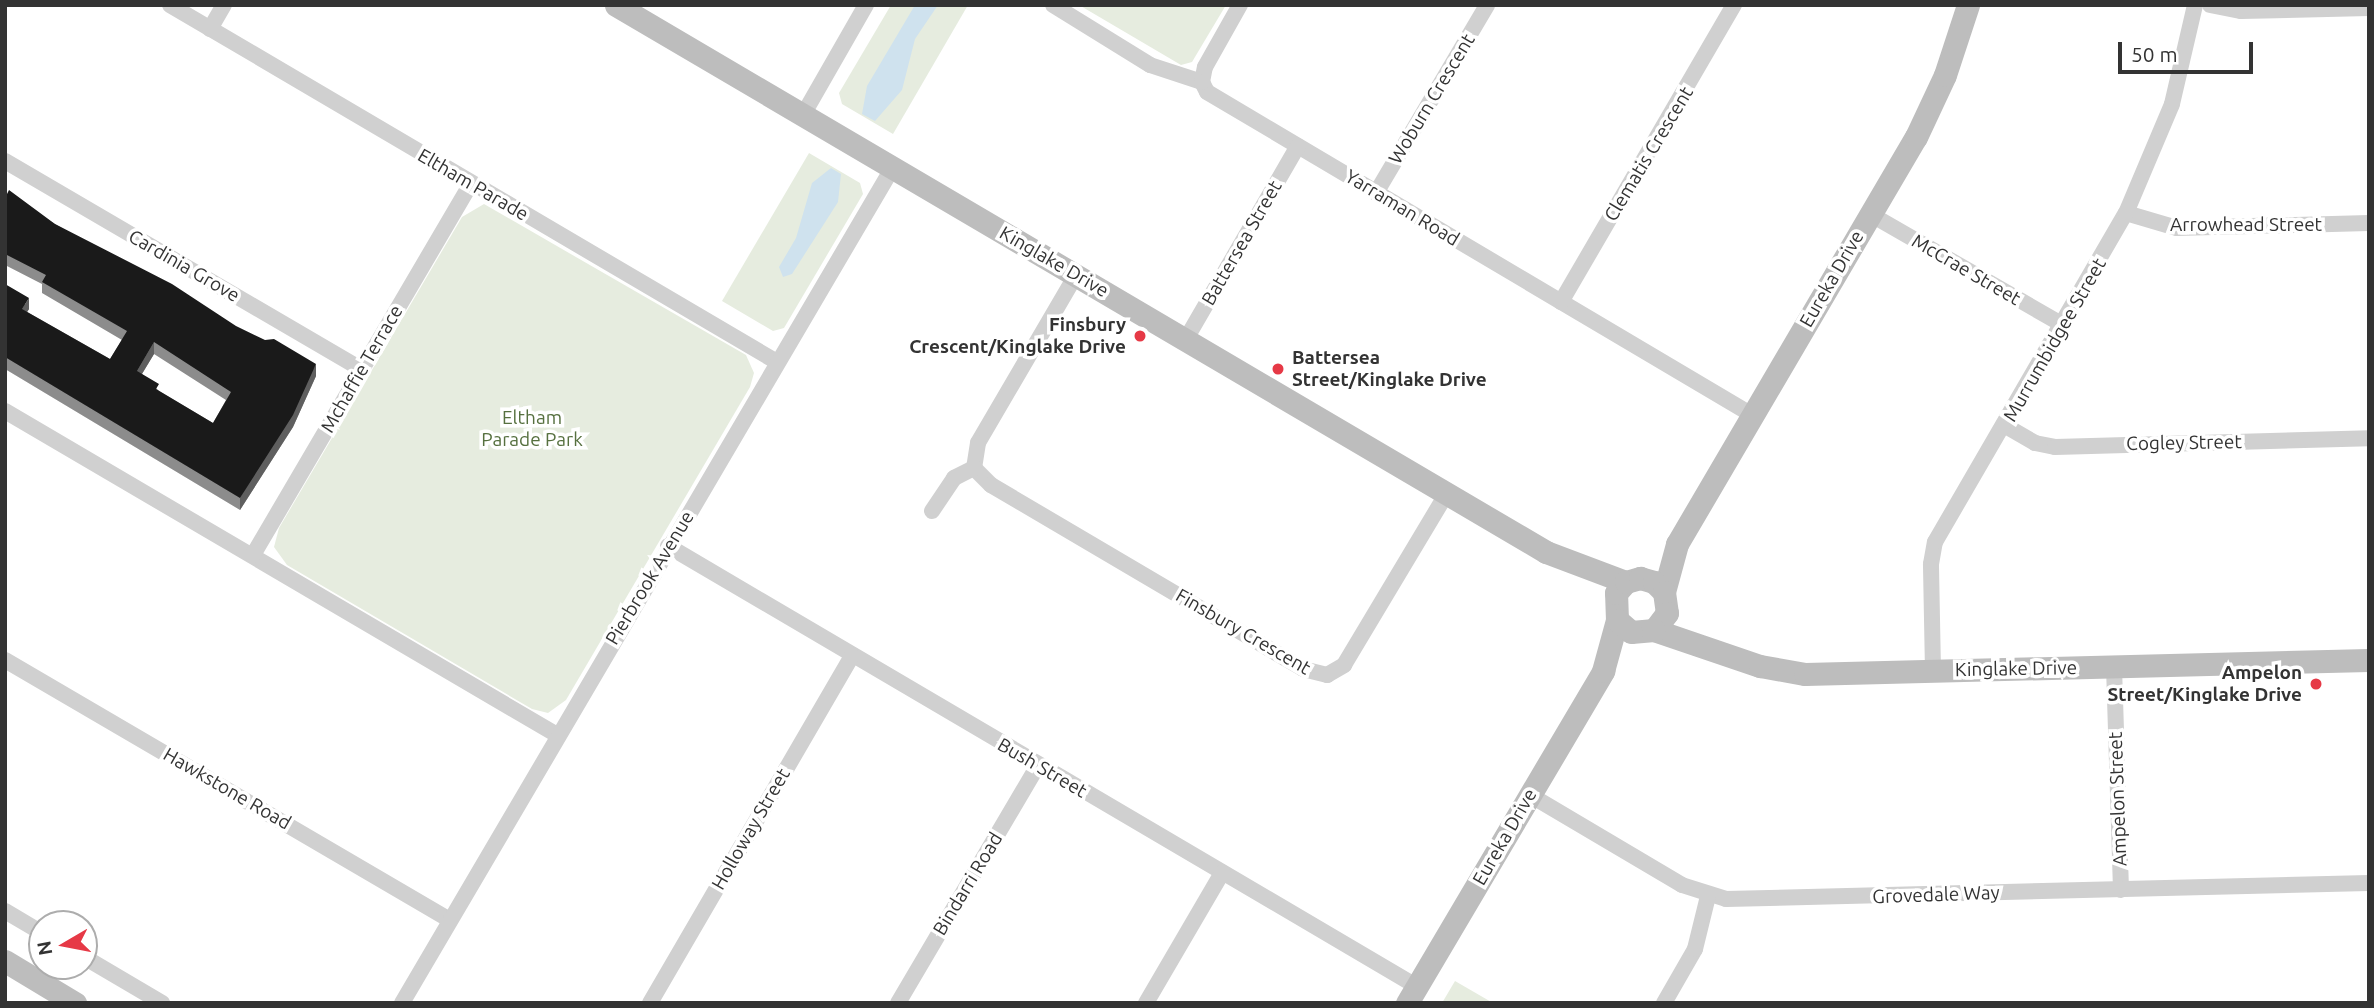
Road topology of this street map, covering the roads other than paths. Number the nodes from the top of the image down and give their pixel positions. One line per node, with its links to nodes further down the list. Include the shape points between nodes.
1 (170, 5): 13 (street, Eltham Parade)
2 (224, 5): 13 (street)
3 (616, 5): 15 (street, Kinglake Drive)
4 (866, 5): 15 (street)
5 (1053, 5): 14 (street, Yarraman Road, via 1150,65)
6 (1240, 5): 14 (street, via 1205,67)
7 (1487, 5): 20 (street, Woburn Crescent)
8 (1734, 5): 25 (street, Clematis Crescent)
9 (1968, 5): 22 (street, Eureka Drive, via 1933,104)
10 (2195, 5): 21 (street, Murrumbidgee Street, via 2172,104)
11 (2210, 5): 12 (street, via 2241,11)
12 (2369, 8)
13 (210, 29): 19 (street, Eltham Parade)
14 (1202, 82): 16 (street, Yarraman Road, via 1206,92)
15 (803, 115): 18 (street, Kinglake Drive)
16 (1298, 146): 20 (street, Yarraman Road); 27 (street, Battersea Street)
17 (5, 161): 29 (street, Cardinia Grove)
18 (893, 167): 24 (street, Kinglake Drive); 28 (street, Pierbrook Avenue)
19 (471, 183): 28 (street, Eltham Parade); 29 (street, Mchaffie Terrace)
20 (1376, 192): 25 (street, Yarraman Road)
21 (2126, 213): 23 (street, Arrowhead Street, via 2177,228); 26 (street, Murrumbidgee Street)
22 (1870, 214): 26 (street, McCrae Street); 31 (street, Eureka Drive)
23 (2369, 223)
24 (1076, 275): 27 (street, Kinglake Drive); 34 (street, via 978,443)
25 (1561, 302): 31 (street, Yarraman Road)
26 (2063, 325): 32 (street, Murrumbidgee Street)
27 (1186, 339): 35 (street, Kinglake Drive)
28 (777, 362): 38 (street, Pierbrook Avenue)
29 (362, 370): 39 (street, Mchaffie Terrace)
30 (5, 411): 39 (street)
31 (1752, 415): 37 (street, Eureka Drive)
32 (2004, 425): 33 (street, Cogley Street, via 2035,443 2054,447); 51 (street, Murrumbidgee Street, via 1932,550)
33 (2369, 438)
34 (974, 468): 35 (street, Finsbury Crescent, via 991,485 1320,674 1333,674 1349,658); 36 (street, via 954,478)
35 (1447, 493): 40 (street, Kinglake Drive)
36 (932, 511)
37 (1677, 544): 41 (street, Eureka Drive); 42 (street, Eureka Drive)
38 (668, 546): 46 (street, Bush Street); 52 (street, Pierbrook Avenue)
39 (253, 555): 52 (street)
40 (1566, 562): 41 (street, Kinglake Drive); 43 (street, Kinglake Drive)
41 (1633, 580): 42 (street, via 1654,582); 43 (street, via 1616,593)
42 (1666, 599): 44 (street, via 1664,620); 45 (street, Kinglake Drive)
43 (1615, 614): 44 (street); 50 (street, Eureka Drive)
44 (1647, 632): 45 (street, Kinglake Drive); 50 (street, Eureka Drive)
45 (1709, 646): 51 (street, Kinglake Drive, via 1790,672)
46 (852, 656): 53 (street, Bush Street); 69 (street, Holloway Street)
47 (5, 660): 60 (street, Hawkstone Road)
48 (2369, 660): 49 (street, Kinglake Drive)
49 (2114, 667): 51 (street, Kinglake Drive); 57 (street, Ampelon Street)
50 (1603, 671): 54 (street, Eureka Drive)
51 (1933, 671)
52 (557, 735): 60 (street, Pierbrook Avenue)
53 (1038, 765): 55 (street, Bush Street); 70 (street, Bindarri Road)
54 (1530, 795): 58 (street, Grovedale Way); 64 (street, Eureka Drive)
55 (1222, 873): 64 (street, Bush Street); 71 (street)
56 (2369, 883): 57 (street, Grovedale Way)
57 (2121, 890): 58 (street, Grovedale Way, via 1754,901)
58 (1707, 896): 72 (street, via 1695,949)
59 (5, 911): 61 (street)
60 (448, 919): 65 (street, Pierbrook Avenue)
61 (28, 925)
62 (5, 961): 66 (street)
63 (98, 965): 67 (street)
64 (1412, 995)
65 (405, 996): 68 (street, Pierbrook Avenue)
66 (75, 1003)
67 (162, 1003)
68 (394, 1003)
69 (650, 1003)
70 (898, 1003)
71 (1146, 1003)
72 (1664, 1003)

